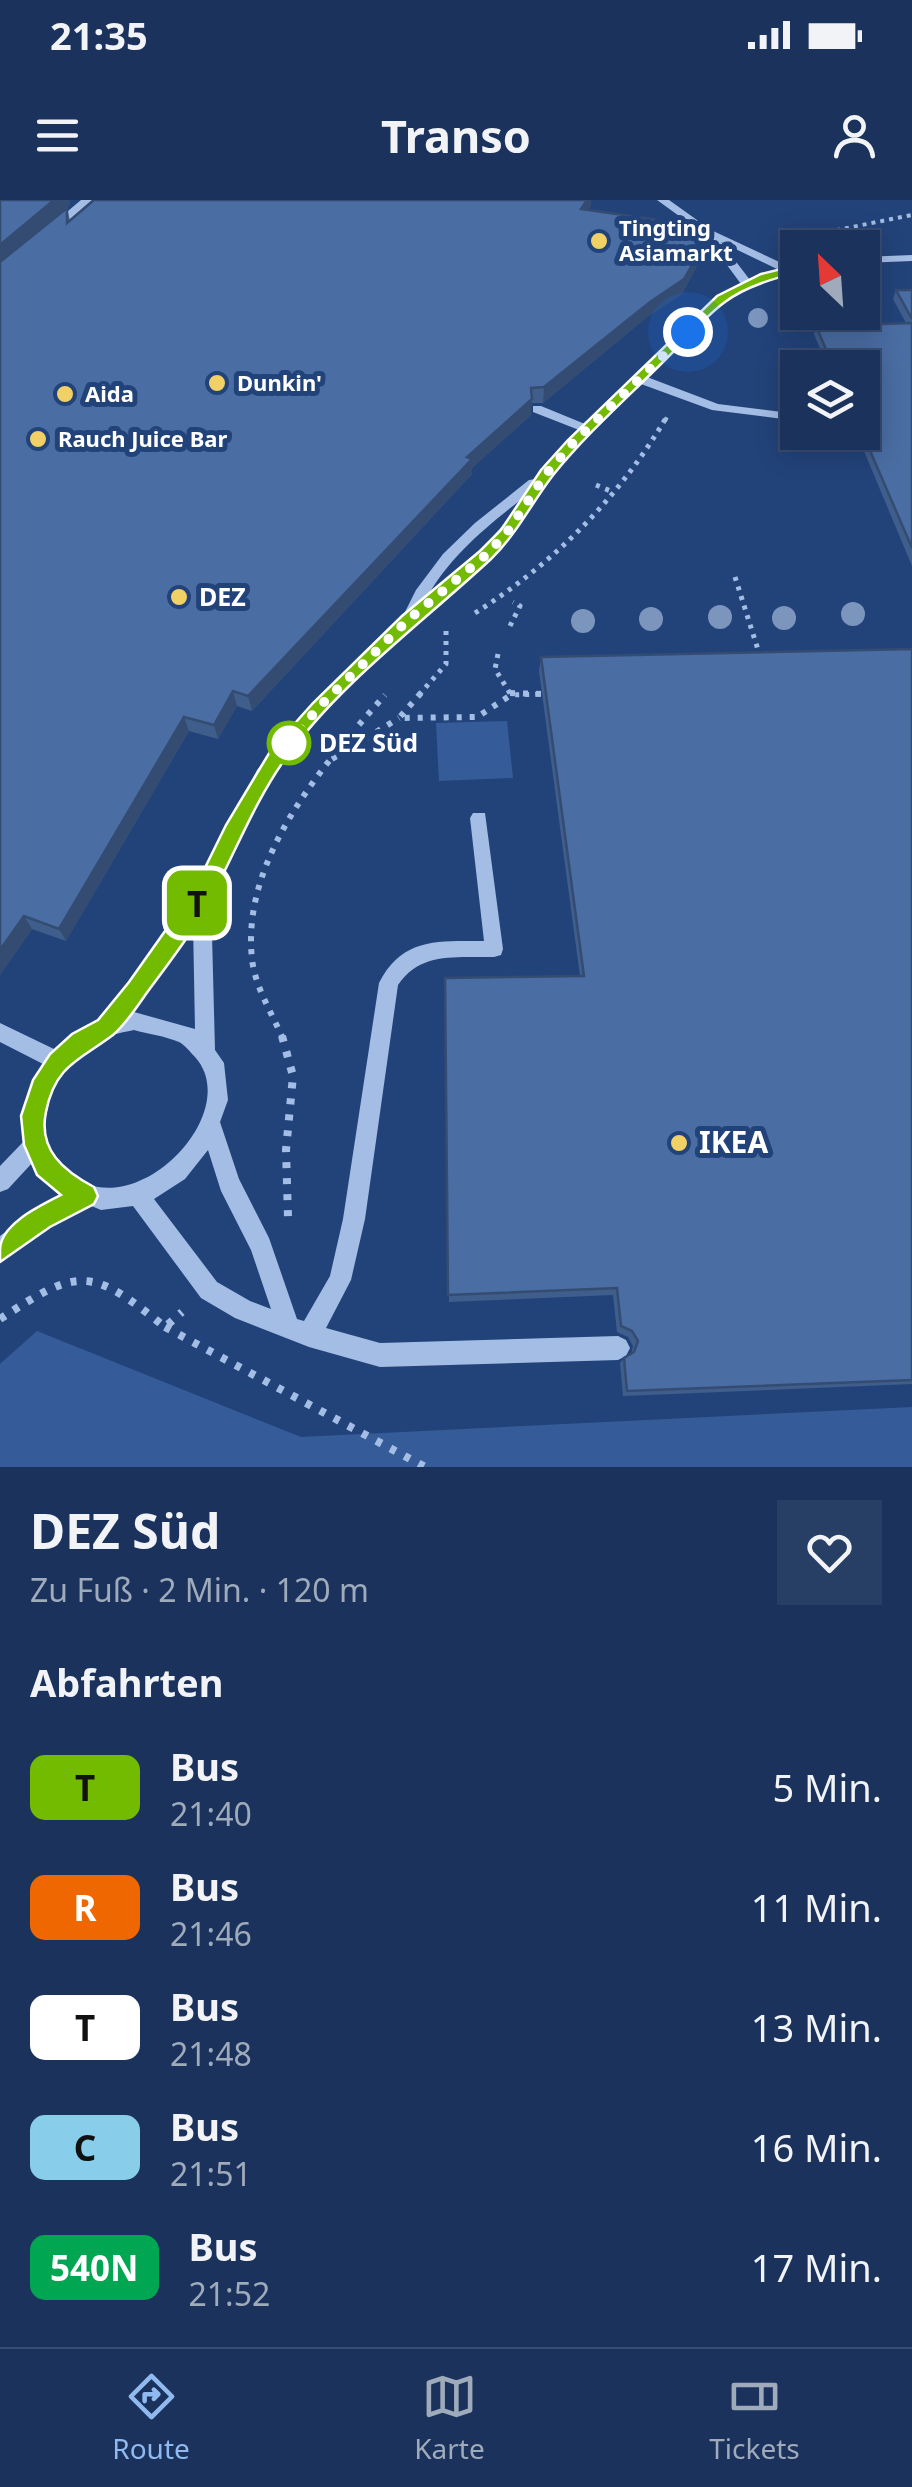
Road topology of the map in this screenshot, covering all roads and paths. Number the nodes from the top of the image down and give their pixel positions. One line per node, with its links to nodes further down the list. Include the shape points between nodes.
1 (86, 200): 6 (street)
2 (662, 200): 5 (street)
3 (912, 215): 4 (path)
4 (836, 230)
5 (707, 232): 9 (street); 11 (street)
6 (43, 238)
7 (912, 258): 8 (street)
8 (880, 259)
9 (780, 263)
10 (780, 273): 11 (street)
11 (747, 284): 12 (street, via 722,298)
12 (640, 379): 13 (street); 16 (street)
13 (679, 394): 15 (street, via 733,412); 19 (path, via 653,442)
14 (537, 409): 16 (street)
15 (780, 416)
16 (587, 429): 17 (street)
17 (546, 474): 22 (street, via 506,534); 22 (street, via 441,562 425,580)
18 (596, 484): 19 (path)
19 (613, 492): 24 (path, via 551,559)
20 (735, 577): 27 (path)
21 (513, 602): 23 (path, via 520,606)
22 (408, 620): 34 (street, via 278,755)
23 (510, 626)
24 (446, 630): 25 (path); 31 (path, via 446,664)
25 (433, 644)
26 (498, 654): 30 (path, via 495,669)
27 (760, 658)
28 (395, 684): 32 (path)
29 (542, 694): 30 (path)
30 (511, 696): 31 (path, via 477,717)
31 (399, 718): 32 (path)
32 (328, 761): 44 (path, via 285,830 250,923 258,989 289,1053 293,1081 286,1148 291,1214)
33 (479, 818): 49 (street, via 494,950 412,954 388,983 340,1280)
34 (202, 896): 35 (street); 37 (street)
35 (106, 1027): 37 (street, via 162,1022); 38 (street)
36 (0, 1032): 38 (street)
37 (205, 1048): 39 (street, via 220,1099)
38 (58, 1061): 40 (street, via 33,1116)
39 (212, 1128): 42 (street, via 182,1169); 44 (street, via 228,1184)
40 (36, 1145): 41 (street); 43 (street, via 45,1167)
41 (0, 1181)
42 (136, 1194): 43 (street); 46 (street)
43 (86, 1196): 45 (street)
44 (261, 1246): 49 (street)
45 (0, 1250)
46 (208, 1290): 48 (path); 49 (street)
47 (0, 1319): 48 (path, via 62,1282 90,1279 122,1290)
48 (165, 1326): 51 (path)
49 (298, 1331): 50 (street, via 380,1356)
50 (618, 1348)
51 (425, 1467)

